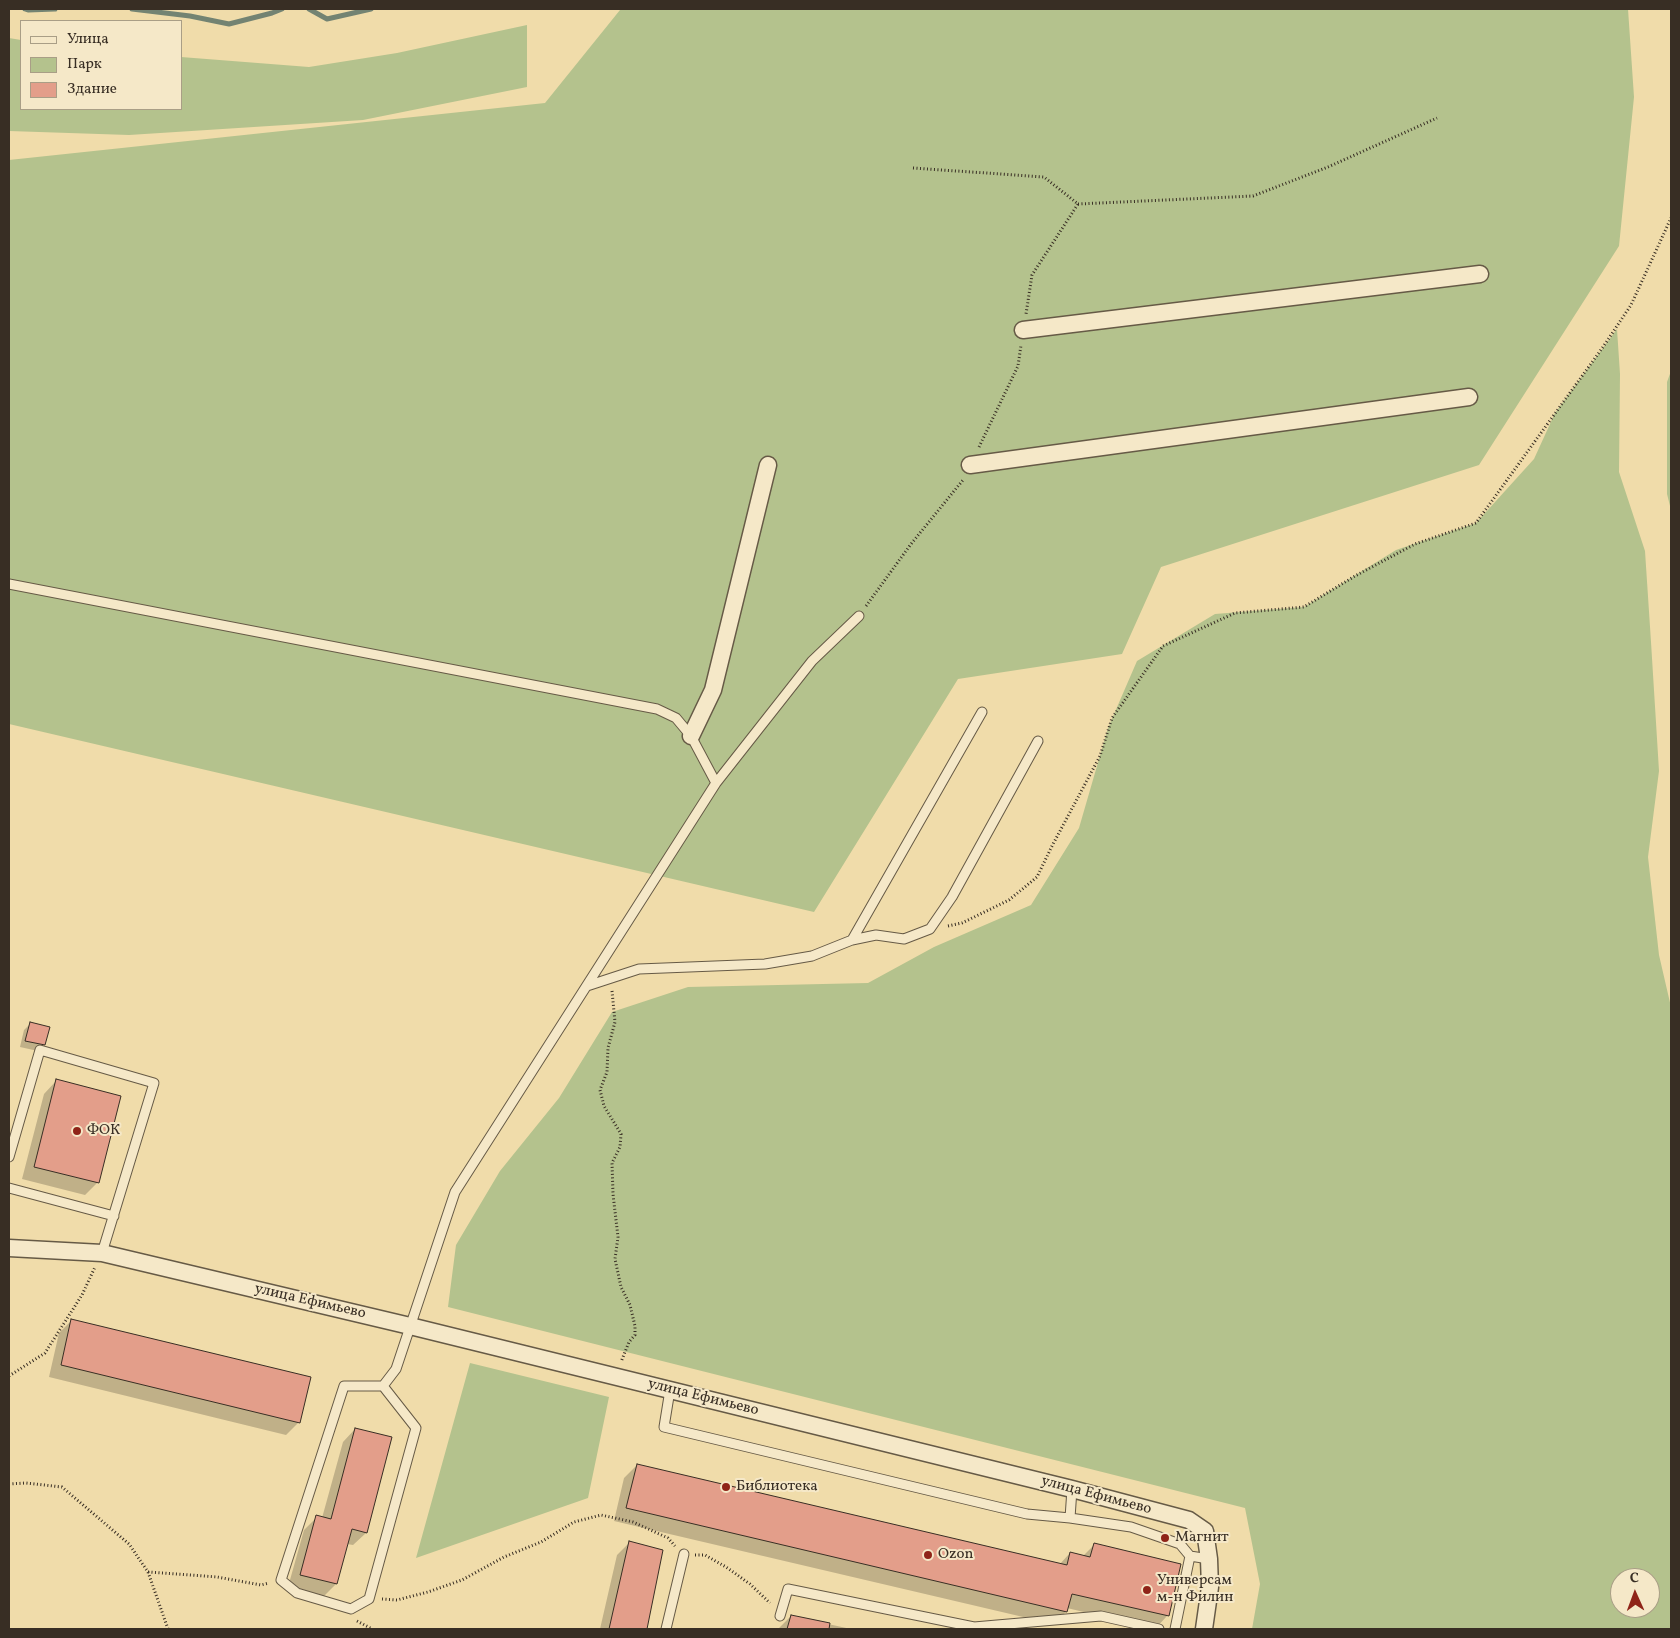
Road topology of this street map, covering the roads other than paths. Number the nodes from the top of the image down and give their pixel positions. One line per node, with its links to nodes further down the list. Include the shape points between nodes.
1 (1480, 274): 2 (street)
2 (1023, 330)
3 (1469, 397): 5 (street)
4 (768, 465): 9 (street, via 713,690)
5 (970, 465)
6 (9, 584): 9 (lane, via 657,709 676,718)
7 (858, 616): 11 (lane, via 812,661)
8 (982, 712): 12 (lane)
9 (691, 736): 11 (lane)
10 (1038, 741): 12 (lane, via 952,897 930,929 904,938 876,935)
11 (716, 783): 13 (lane)
12 (852, 940): 13 (lane, via 812,956 765,964 639,968)
13 (587, 986): 19 (lane, via 456,1192)
14 (9, 1157): 16 (lane, via 40,1050 154,1083)
15 (9, 1188): 16 (lane)
16 (114, 1216): 18 (lane)
17 (9, 1248): 18 (street, улица Ефимьево)
18 (102, 1253): 19 (street, улица Ефимьево)
19 (410, 1326): 20 (lane, via 396,1369); 21 (street, улица Ефимьево)
20 (383, 1386): 20 (lane, via 416,1428 369,1599 351,1609 297,1593 282,1580 344,1386)
21 (670, 1390): 22 (street, улица Ефимьево); 23 (lane, via 664,1427 1027,1514)
22 (1072, 1489): 23 (lane); 26 (street, улица Ефимьево, via 1189,1520 1205,1531)
23 (1070, 1518): 25 (lane, via 1131,1527 1180,1544)
24 (684, 1554): 29 (lane)
25 (1190, 1556): 26 (lane); 31 (lane)
26 (1209, 1559): 32 (street, улица Ефимьево, via 1210,1587)
27 (780, 1616): 28 (lane, via 788,1589 974,1627)
28 (1043, 1626): 30 (lane, via 1101,1616)
29 (666, 1629)
30 (1159, 1629)
31 (1175, 1629)
32 (1204, 1629)

